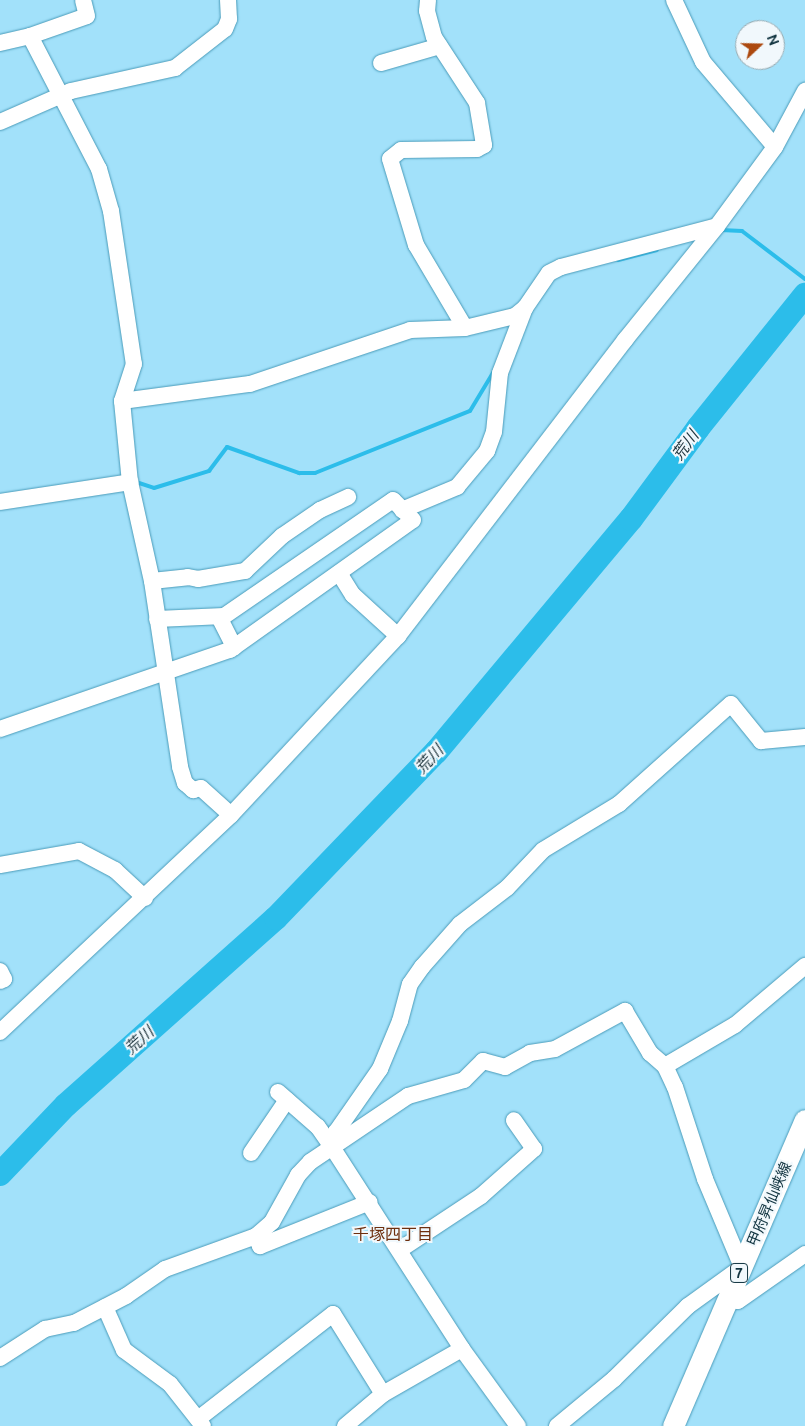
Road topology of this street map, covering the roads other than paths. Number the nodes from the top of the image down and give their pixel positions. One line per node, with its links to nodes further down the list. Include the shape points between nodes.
1 (83, 0): 5 (street, via 86,16)
2 (228, 0): 10 (street, via 229,19 225,29 176,68 160,74 100,83)
3 (428, 0): 7 (street, via 427,11)
4 (674, 0): 12 (street, via 703,62)
5 (30, 36): 6 (street); 10 (street)
6 (0, 44)
7 (440, 46): 8 (street); 15 (street, via 477,103 484,145 477,149 401,150 390,159 416,245)
8 (381, 63)
9 (805, 91): 12 (street)
10 (60, 96): 11 (street); 16 (street, via 99,169 111,212 134,364)
11 (0, 122)
12 (775, 147): 13 (street)
13 (717, 226): 14 (street, via 549,272); 25 (street)
14 (525, 308): 15 (street, via 515,316); 20 (street, via 500,373 494,432 487,451 457,487)
15 (465, 328): 16 (street, via 410,330 250,384)
16 (122, 401): 17 (street)
17 (130, 482): 19 (street); 22 (street)
18 (348, 497): 22 (street, via 320,510 282,536 245,571 198,580 188,577)
19 (0, 502)
20 (402, 510): 21 (street, via 413,520); 23 (street, via 393,500)
21 (339, 573): 25 (street, via 353,595); 26 (street)
22 (152, 581): 24 (street)
23 (219, 616): 24 (street); 26 (street)
24 (157, 619): 27 (street)
25 (398, 636): 30 (street)
26 (234, 647): 27 (street)
27 (165, 672): 28 (street); 30 (street, via 185,783 193,790 201,788)
28 (0, 729)
29 (805, 737): 40 (street, via 761,741 731,704 619,804 543,850 507,888 460,924 422,967 410,984 400,1021 380,1069 336,1132)
30 (231, 815): 32 (street)
31 (0, 865): 32 (street, via 79,850 115,870)
32 (145, 898): 36 (street)
33 (805, 966): 37 (street, via 735,1025)
34 (0, 971): 35 (street, via 4,978)
35 (0, 981)
36 (0, 1032)
37 (665, 1066): 40 (street, via 650,1052 625,1011 555,1049 530,1053 505,1067 483,1061 464,1080 408,1096); 46 (street, via 705,1179)
38 (514, 1120): 44 (street, via 534,1149 482,1196)
39 (805, 1120): 46 (main road, 甲府昇仙峡線 / 7)
40 (332, 1147): 41 (street, via 318,1127 282,1096); 42 (street); 43 (street, via 298,1175 272,1222)
41 (251, 1153)
42 (370, 1202): 43 (street, via 260,1246); 44 (street)
43 (256, 1236): 48 (street, via 165,1269)
44 (401, 1249): 49 (street)
45 (805, 1254): 47 (street, via 738,1301)
46 (742, 1267): 47 (main road, 甲府昇仙峡線 / 7); 55 (street, via 688,1306 614,1379)
47 (728, 1299): 56 (main road, 甲府昇仙峡線 / 7)
48 (105, 1307): 50 (street, via 74,1323 45,1329); 52 (street, via 124,1350 170,1384)
49 (462, 1349): 51 (street); 54 (street)
50 (0, 1358)
51 (383, 1394): 52 (street, via 333,1314); 53 (street)
52 (200, 1422)
53 (345, 1426)
54 (518, 1426)
55 (556, 1426)
56 (674, 1426)

